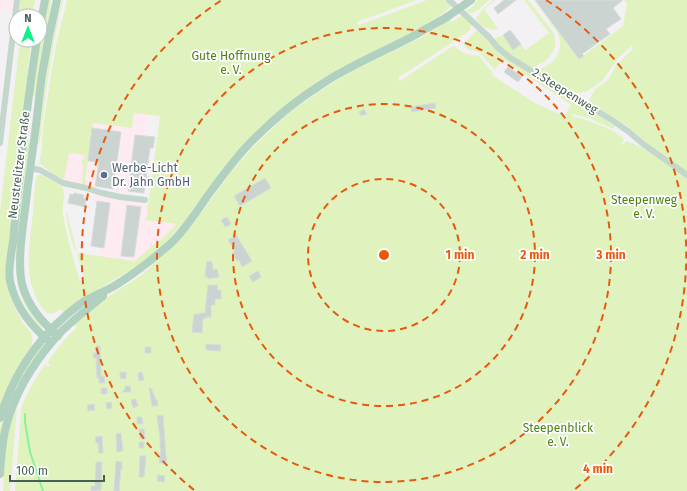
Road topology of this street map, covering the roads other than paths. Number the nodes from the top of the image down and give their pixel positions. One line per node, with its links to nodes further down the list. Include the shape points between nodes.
1 (17, 0): 6 (street, Neustrelitzer Straße)
2 (57, 0): 7 (main road, Neustrelitzer Straße, via 42,73)
3 (449, 0): 8 (street, 2.Steepenweg, via 508,57 615,122)
4 (471, 0): 10 (main road, bridge, via 418,34 323,83 290,107 248,146 172,242)
5 (36, 48): 13 (main road, Neustrelitzer Straße, via 9,276 20,308)
6 (0, 142)
7 (30, 168): 9 (street, via 40,170 63,183 120,197); 11 (main road, Neustrelitzer Straße, via 21,277 30,305)
8 (687, 176)
9 (145, 200)
10 (115, 286): 11 (main road, via 82,303); 12 (main road)
11 (51, 330): 12 (main road, Neustrelitzer Straße); 13 (main road)
12 (58, 336): 14 (main road)
13 (44, 337): 14 (main road, Neustrelitzer Straße); 15 (main road, via 20,371)
14 (51, 343): 16 (main road, via 28,376 11,412 5,431)
15 (0, 418)
16 (0, 474)

